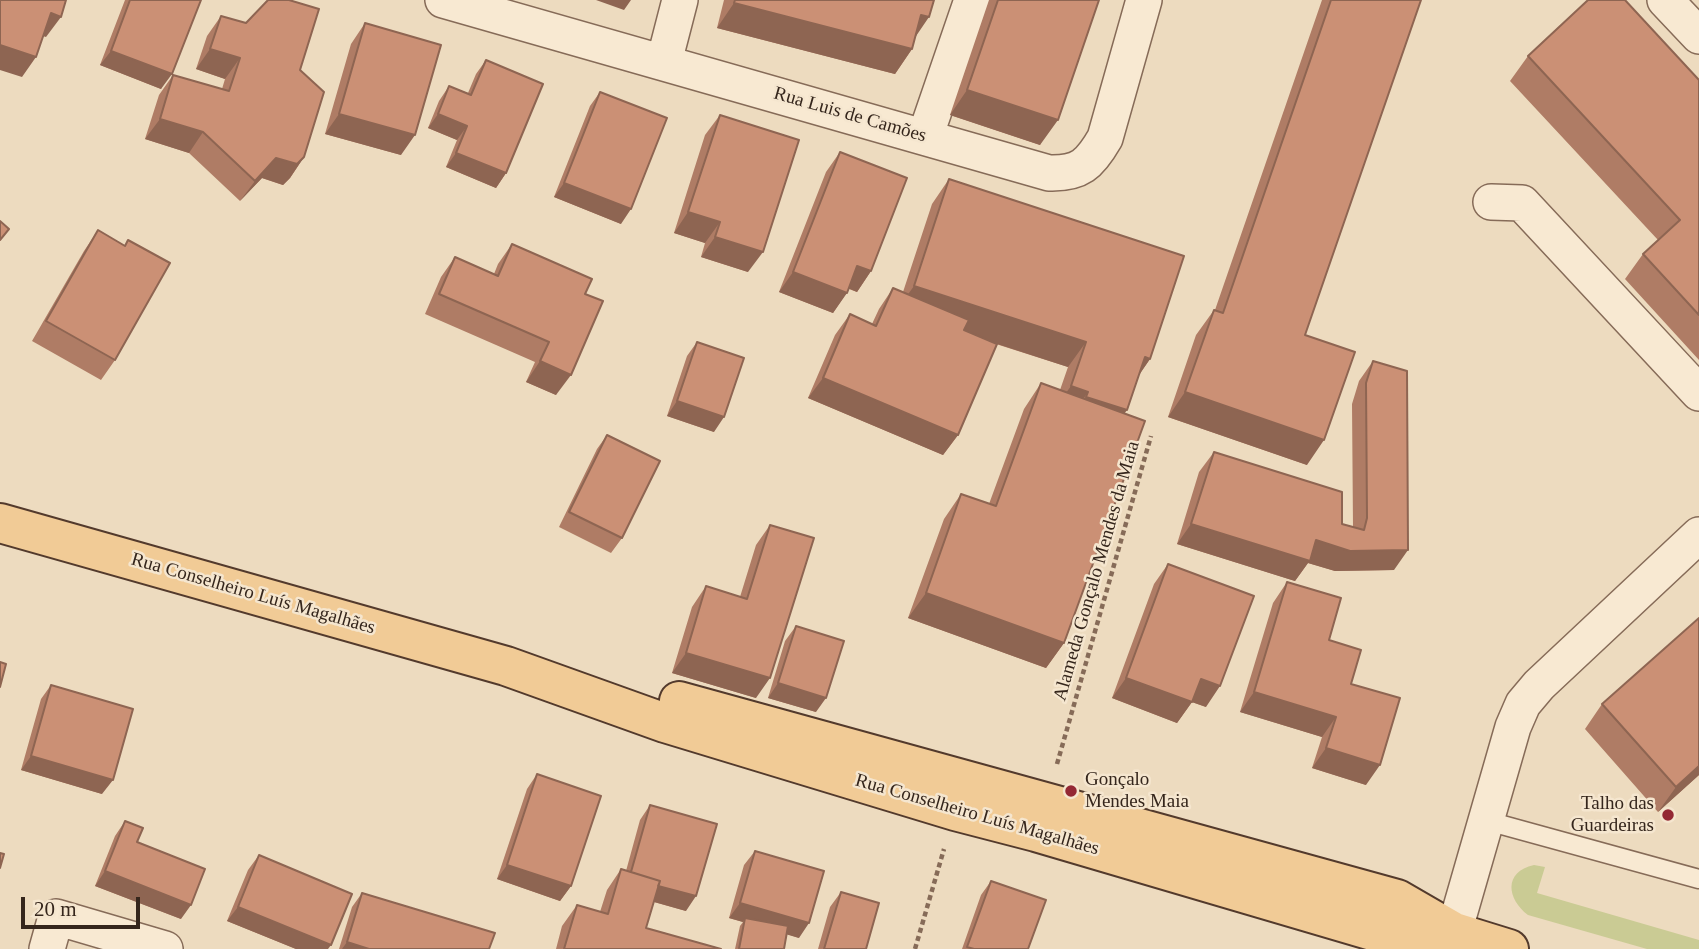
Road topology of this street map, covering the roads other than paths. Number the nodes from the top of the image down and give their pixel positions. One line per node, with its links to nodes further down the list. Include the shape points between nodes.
1 (443, 0): 7 (street, Rua Luis de Camões)
2 (680, 0): 7 (street)
3 (972, 0): 8 (street)
4 (1144, 0): 8 (street, Rua Luis de Camões, via 1105,138 1083,167 1049,173)
5 (1665, 0): 6 (street)
6 (1699, 36)
7 (664, 62): 8 (street, Rua Luis de Camões)
8 (925, 137)
9 (1491, 202): 10 (street, via 1522,203)
10 (1699, 393)
11 (0, 523): 13 (main road, Rua Conselheiro Luís Magalhães)
12 (1699, 535): 14 (street, via 1523,704)
13 (506, 666): 16 (main road, Rua Conselheiro Luís Magalhães, via 667,697 1397,899); 16 (main road, Rua Conselheiro Luís Magalhães, via 665,723 1386,935)
14 (1485, 820): 15 (lane); 16 (street)
15 (1699, 879)
16 (1454, 932): 19 (main road, Rua Conselheiro Luís Magalhães)
17 (51, 933): 18 (street)
18 (165, 949)
19 (1509, 949)

